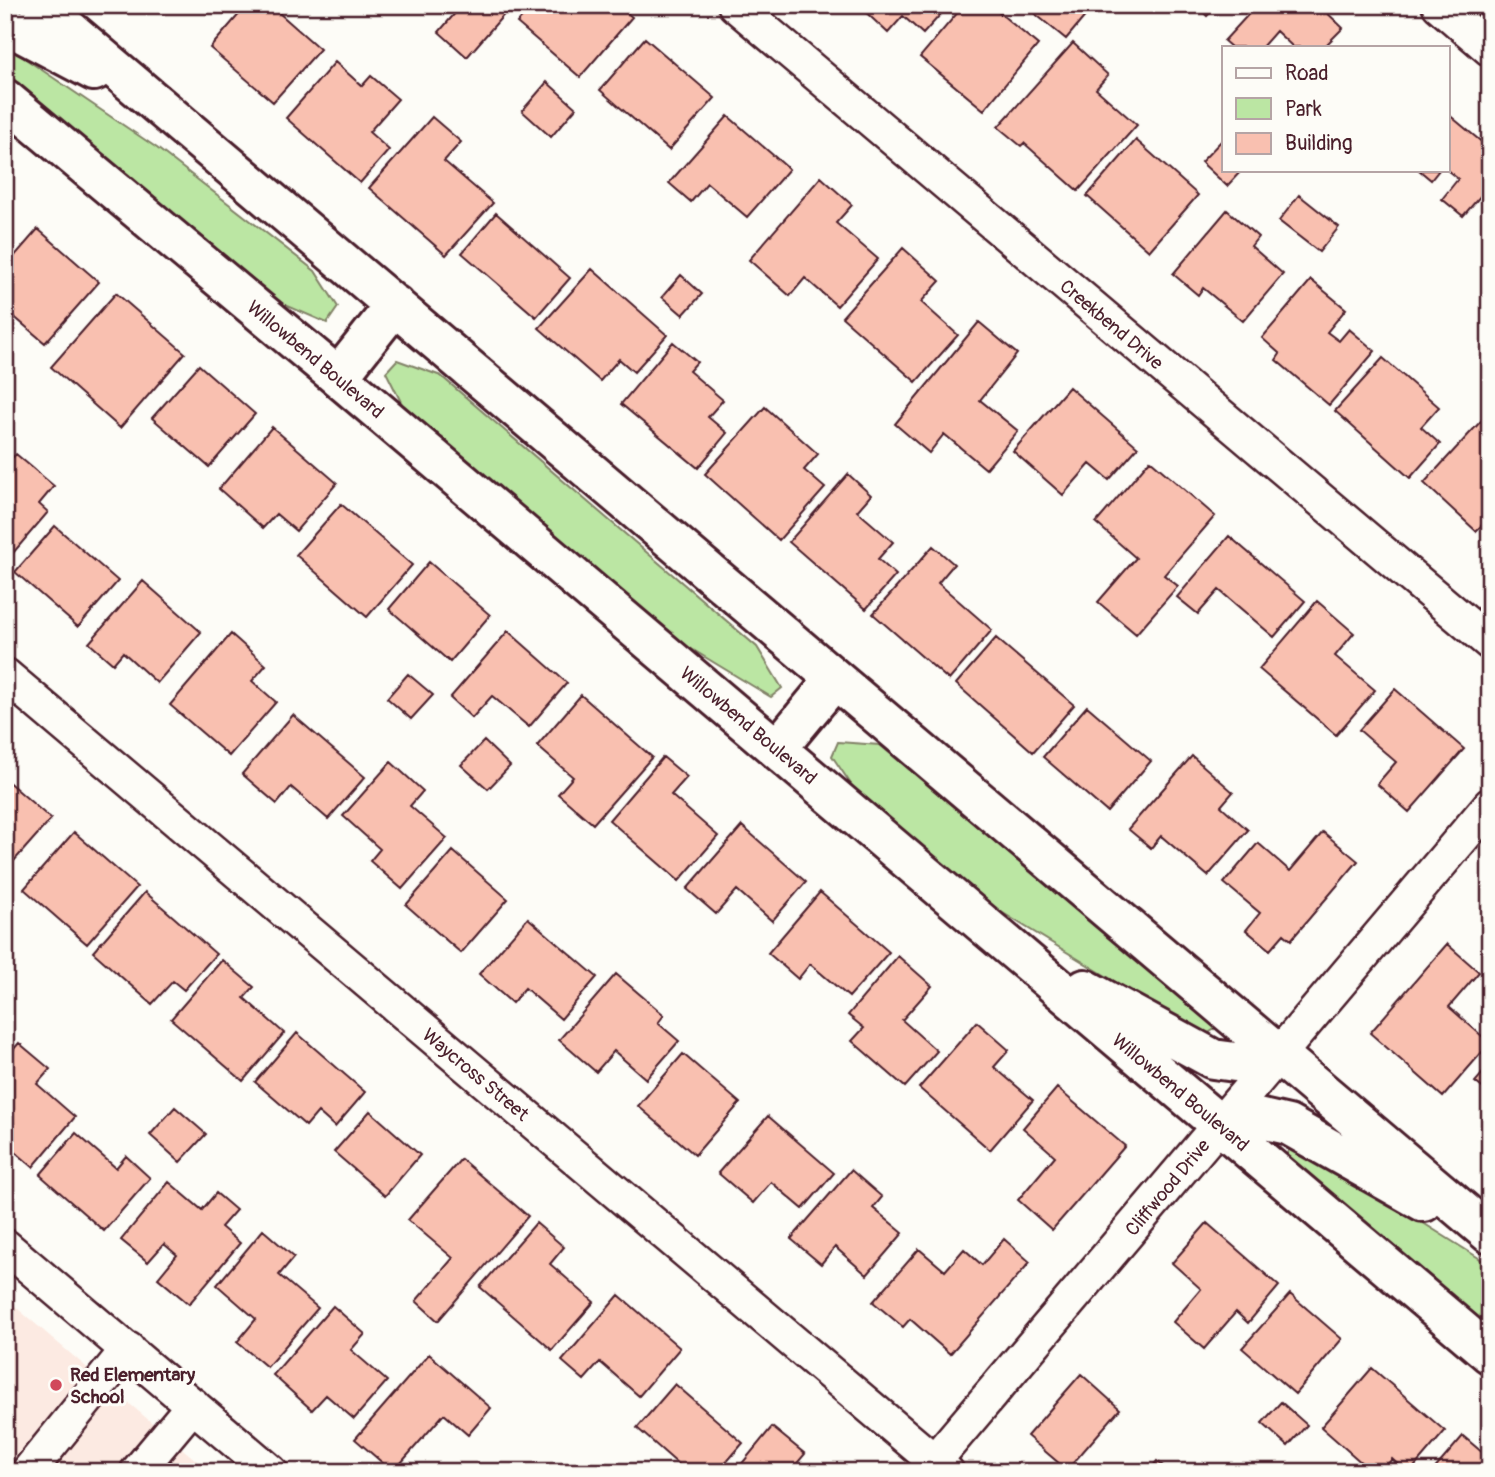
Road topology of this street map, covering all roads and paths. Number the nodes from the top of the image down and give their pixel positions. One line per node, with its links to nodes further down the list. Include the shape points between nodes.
1 (40, 5): 7 (main road)
2 (735, 5): 10 (street, Creekbend Drive)
3 (1439, 5): 5 (street)
4 (5, 24): 7 (main road)
5 (1490, 49)
6 (5, 99): 9 (main road, Willowbend Boulevard)
7 (160, 106): 8 (main road)
8 (395, 305): 9 (main road); 12 (main road)
9 (338, 377): 13 (main road, Willowbend Boulevard)
10 (1490, 643)
11 (5, 675): 24 (street, Waycross Street)
12 (835, 679): 13 (main road); 16 (main road)
13 (777, 749): 15 (main road, Willowbend Boulevard)
14 (1490, 805): 16 (street, Cliffwood Drive)
15 (1015, 951): 16 (main road, via 1213,1059 1250,1065); 17 (main road, Willowbend Boulevard)
16 (1278, 1055): 17 (street, Cliffwood Drive); 18 (main road)
17 (1220, 1124): 19 (main road, via 1253,1117 1289,1125); 22 (main road, Willowbend Boulevard); 24 (street, Cliffwood Drive)
18 (1490, 1234)
19 (1490, 1240)
20 (5, 1246): 21 (street)
21 (128, 1349): 23 (street); 25 (street)
22 (1490, 1354)
23 (193, 1405): 26 (street); 27 (street)
24 (935, 1468)
25 (28, 1472)
26 (137, 1472)
27 (271, 1472)

